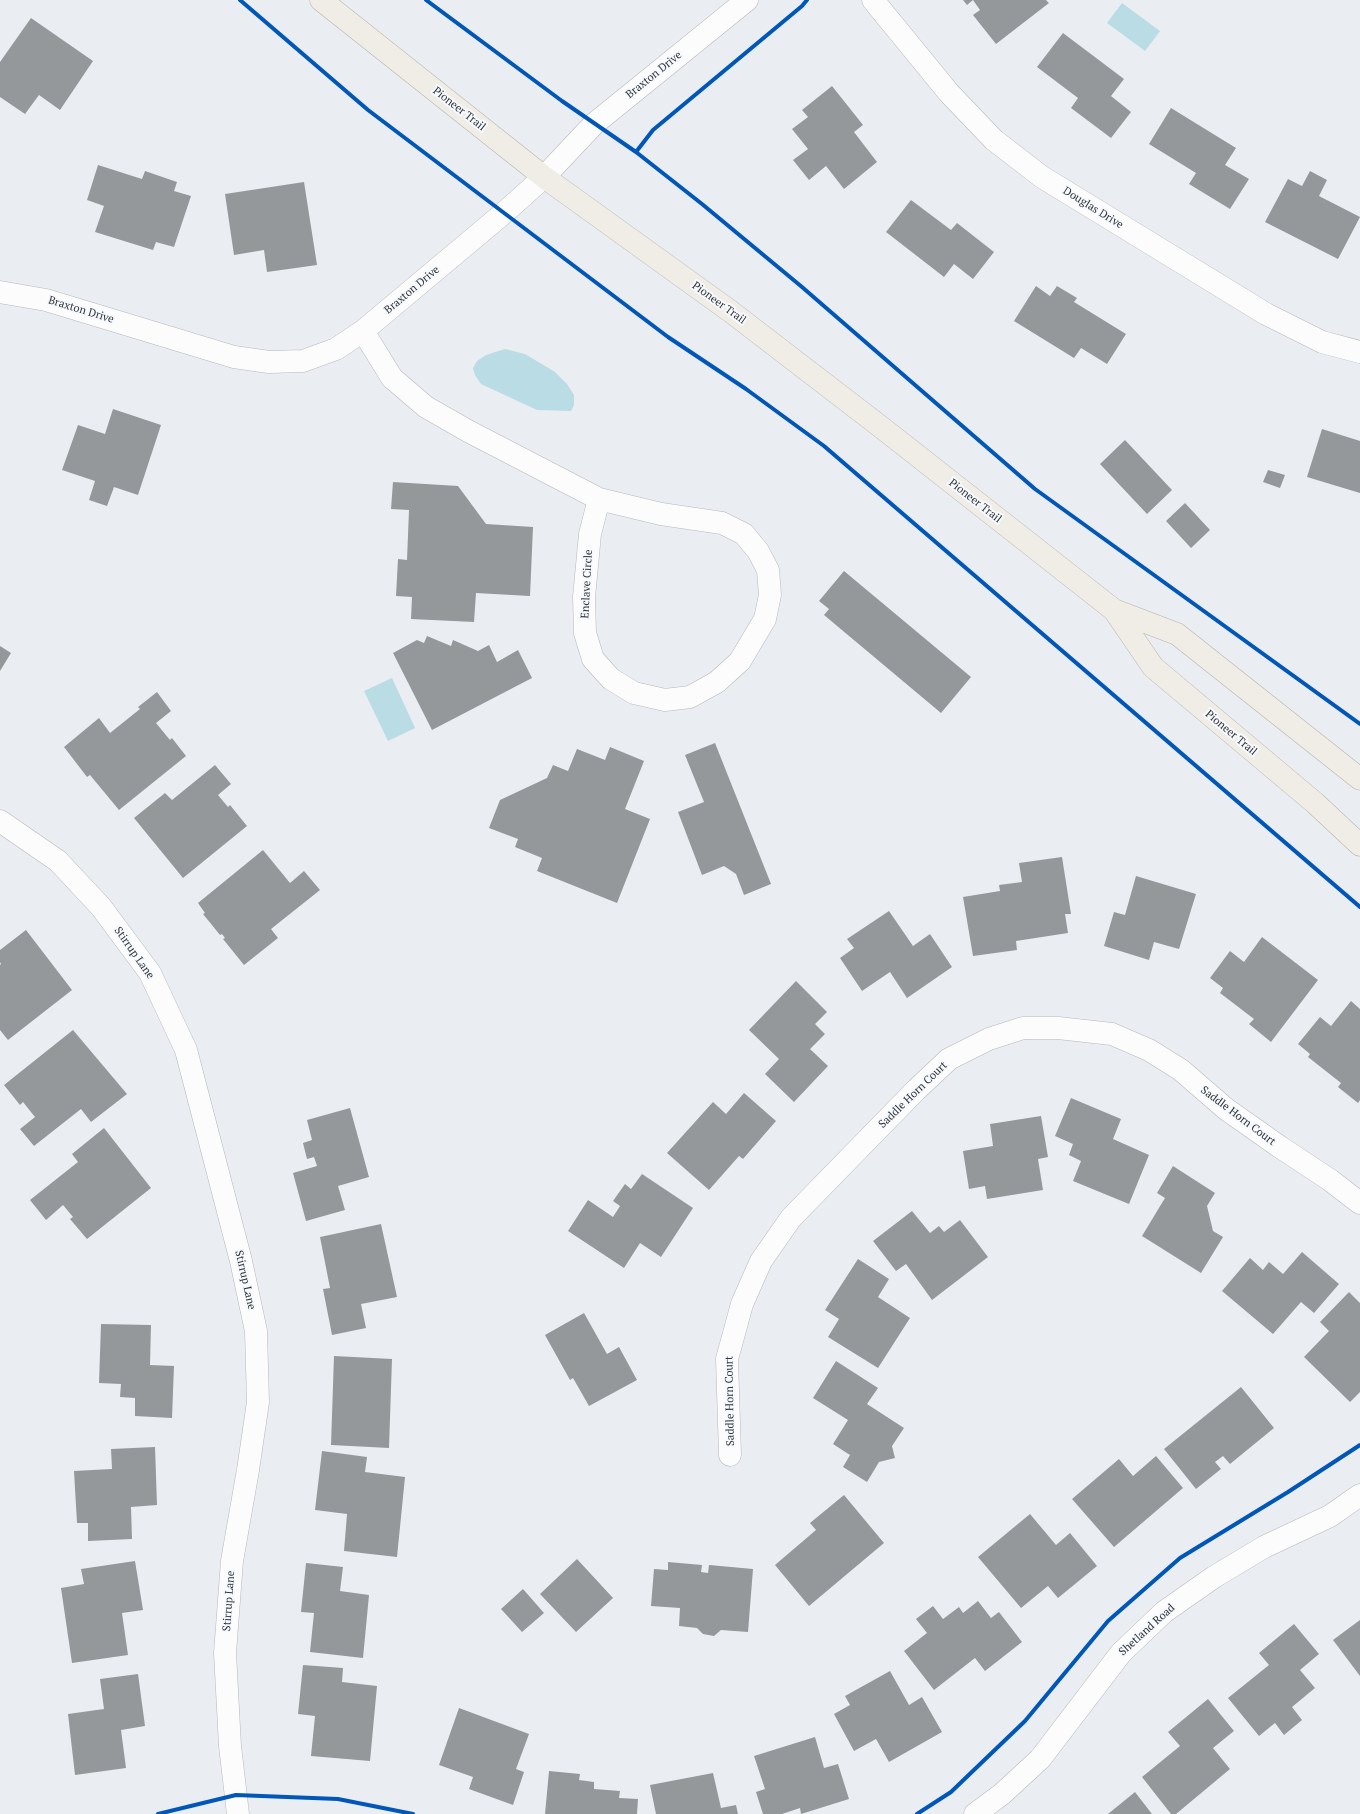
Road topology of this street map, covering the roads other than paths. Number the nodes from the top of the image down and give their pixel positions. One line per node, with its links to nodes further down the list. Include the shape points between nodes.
1 (321, 0): 4 (main road, Pioneer Trail)
2 (747, 0): 4 (street, Braxton Drive, via 594,124)
3 (873, 0): 7 (street, Douglas Drive, via 949,93 989,135 1042,177 1266,314 1322,342)
4 (544, 176): 6 (street, Braxton Drive); 9 (main road, Pioneer Trail, via 730,310)
5 (0, 292): 6 (street, Braxton Drive, via 46,300 234,357 269,362 303,361 336,349)
6 (363, 331): 8 (street, Enclave Circle, via 392,378 426,407)
7 (1360, 352)
8 (599, 499): 8 (street, Enclave Circle, via 661,514 722,523 744,534 758,551 768,570 770,595 765,619 740,661 717,682 690,697 665,700 634,693 611,679 594,659 585,633 584,597 590,534)
9 (1114, 610): 10 (main road, Pioneer Trail, via 1177,634); 12 (main road, Pioneer Trail, via 1153,667 1315,803)
10 (1360, 779)
11 (0, 821): 16 (street, Stirrup Lane, via 58,861 101,907 150,973 186,1050 241,1261 256,1331 258,1402 232,1562 225,1653 230,1746)
12 (1360, 846)
13 (1360, 1203): 14 (street, Saddle Horn Court, via 1226,1109 1181,1070 1143,1047 1112,1034 1058,1028 1023,1028 989,1039 949,1059 916,1090 791,1218 761,1261 742,1304 727,1359)
14 (730, 1455)
15 (1360, 1495): 17 (street, Shetland Road, via 1330,1516 1264,1548 1214,1577 1164,1612 1121,1653 1040,1759 1002,1794)
16 (238, 1814)
17 (975, 1814)

